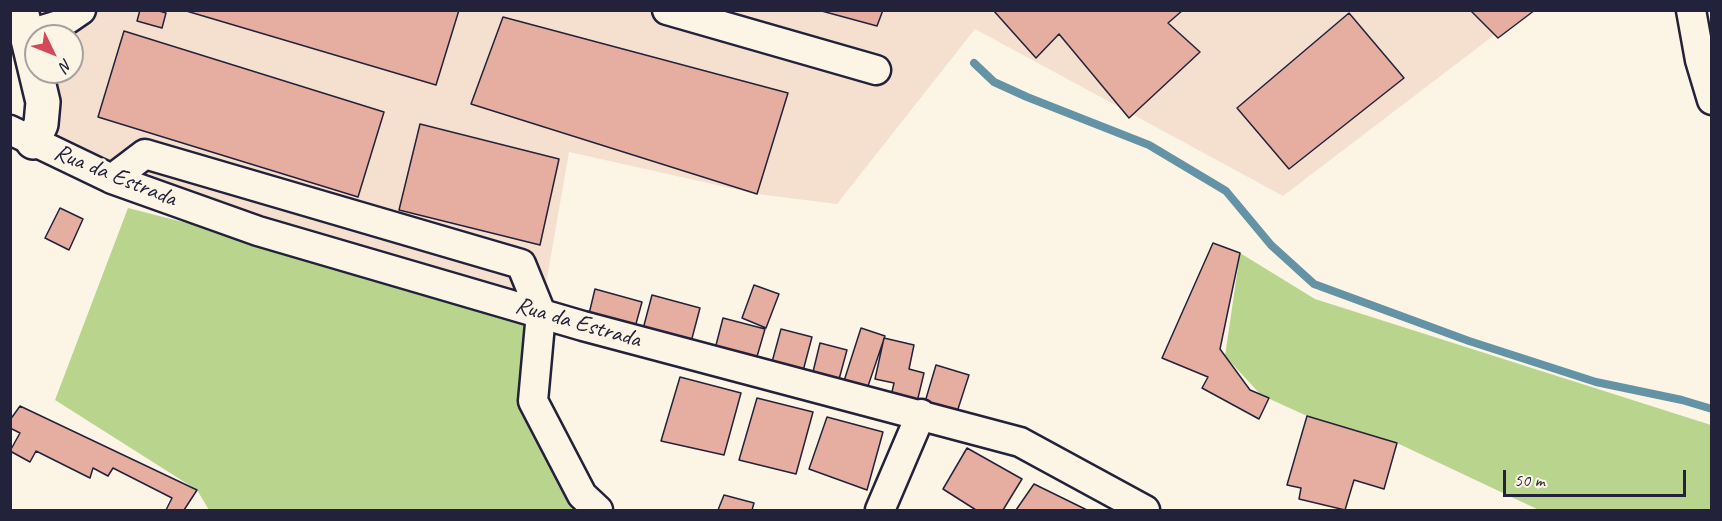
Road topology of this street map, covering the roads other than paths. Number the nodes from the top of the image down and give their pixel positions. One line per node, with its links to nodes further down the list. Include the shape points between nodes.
1 (81, 10): 4 (street, via 59,25)
2 (667, 10): 5 (street)
3 (1691, 10): 6 (street)
4 (23, 23): 7 (main road, via 43,102 41,124)
5 (876, 70)
6 (1712, 100)
7 (22, 136): 8 (street, Rua da Estrada)
8 (112, 179): 9 (street, Rua da Estrada, via 258,231); 9 (street, via 145,154 521,264)
9 (541, 313): 10 (street, Rua da Estrada); 11 (street, via 533,401 582,495)
10 (921, 414): 12 (street); 13 (street, Rua da Estrada, via 1020,442)
11 (598, 510)
12 (880, 510)
13 (1145, 510)

